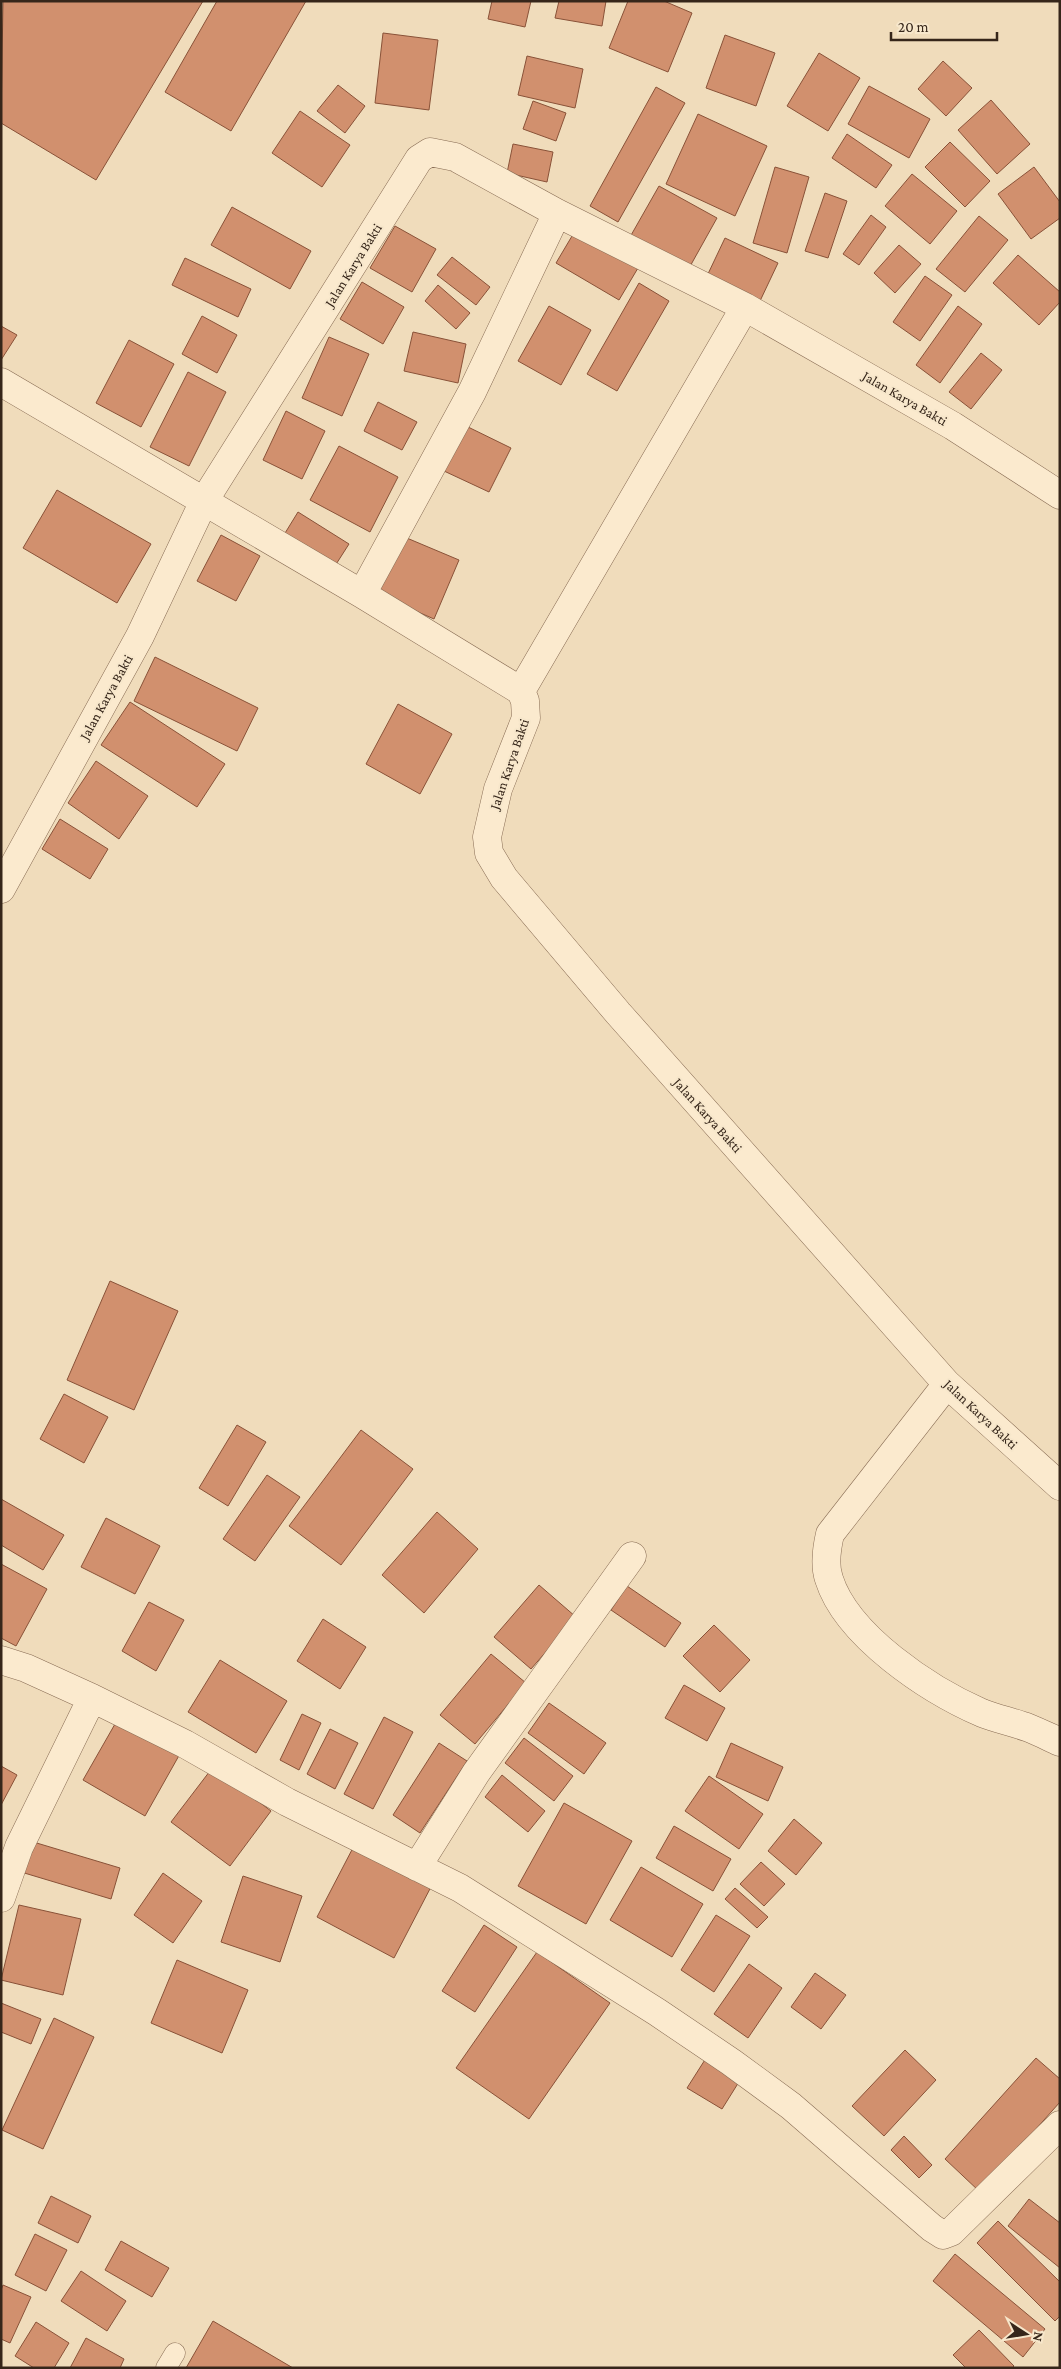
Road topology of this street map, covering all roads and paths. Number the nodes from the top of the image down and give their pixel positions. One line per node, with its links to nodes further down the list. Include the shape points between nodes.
1 (556, 213): 2 (street, Jalan Karya Bakti); 5 (street, Jalan Karya Bakti, via 455,157 430,152 419,159); 6 (street, via 472,392)
2 (746, 307): 4 (street, Jalan Karya Bakti, via 953,426); 7 (street)
3 (1, 382): 5 (street)
4 (1060, 495)
5 (204, 501): 6 (street); 8 (street, Jalan Karya Bakti, via 140,636)
6 (362, 594): 7 (street)
7 (521, 691): 9 (street, Jalan Karya Bakti, via 526,718 498,789 488,827 489,853 504,878 618,1013)
8 (1, 889)
9 (947, 1384): 10 (street, Jalan Karya Bakti); 14 (street, via 830,1534 828,1577 836,1598 875,1644 935,1690 983,1714 1029,1728)
10 (1060, 1486)
11 (632, 1556): 15 (street, via 476,1773)
12 (1, 1660): 13 (street)
13 (92, 1698): 15 (street); 16 (street, via 19,1848)
14 (1060, 1742)
15 (417, 1867): 17 (street, via 460,1888 731,2062 791,2106 943,2235 951,2232)
16 (1, 1898)
17 (1060, 2125)

